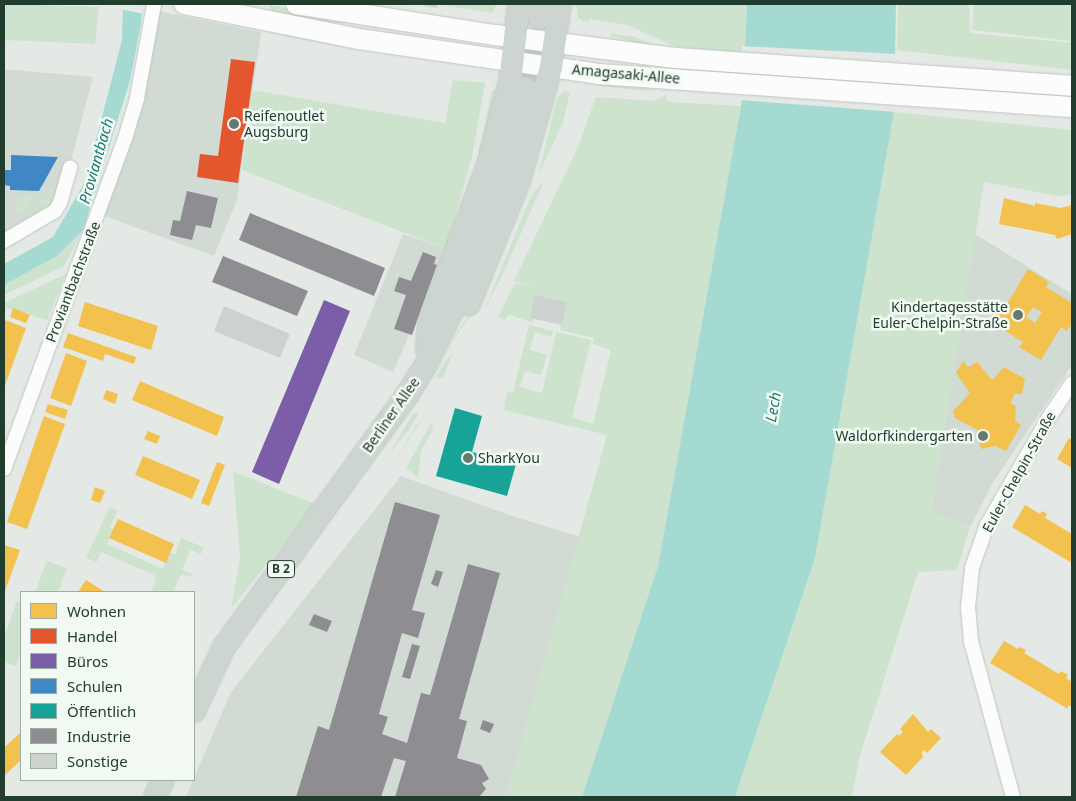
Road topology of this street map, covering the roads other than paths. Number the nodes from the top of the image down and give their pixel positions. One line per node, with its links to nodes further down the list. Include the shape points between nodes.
1 (154, 4): 17 (street, Proviantbachstraße, via 143,68 126,135)
2 (184, 4): 8 (main road, Amagasaki-Allee, via 359,39)
3 (296, 4): 6 (main road, Amagasaki-Allee)
4 (519, 4): 6 (main road)
5 (560, 4): 7 (main road)
6 (515, 38): 7 (main road, Amagasaki-Allee); 8 (main road)
7 (556, 44): 9 (main road); 10 (main road, Amagasaki-Allee, via 675,58)
8 (512, 62): 9 (main road, Amagasaki-Allee); 15 (main road, via 489,162 428,324)
9 (551, 67): 12 (main road, Amagasaki-Allee, via 674,79); 15 (main road, via 519,181 475,294 450,340)
10 (1072, 86)
11 (525, 88): 15 (main road, Berliner Allee / B 2, via 499,184 455,305)
12 (1072, 107)
13 (70, 167): 14 (street, via 55,211)
14 (4, 241)
15 (427, 363): 18 (main road, Berliner Allee / B 2, via 224,647)
16 (1072, 383): 21 (street, Euler-Chelpin-Straße, via 987,525 972,568 968,607 971,641)
17 (4, 469)
18 (195, 709)
19 (163, 781): 20 (main road)
20 (156, 797)
21 (1013, 797)

